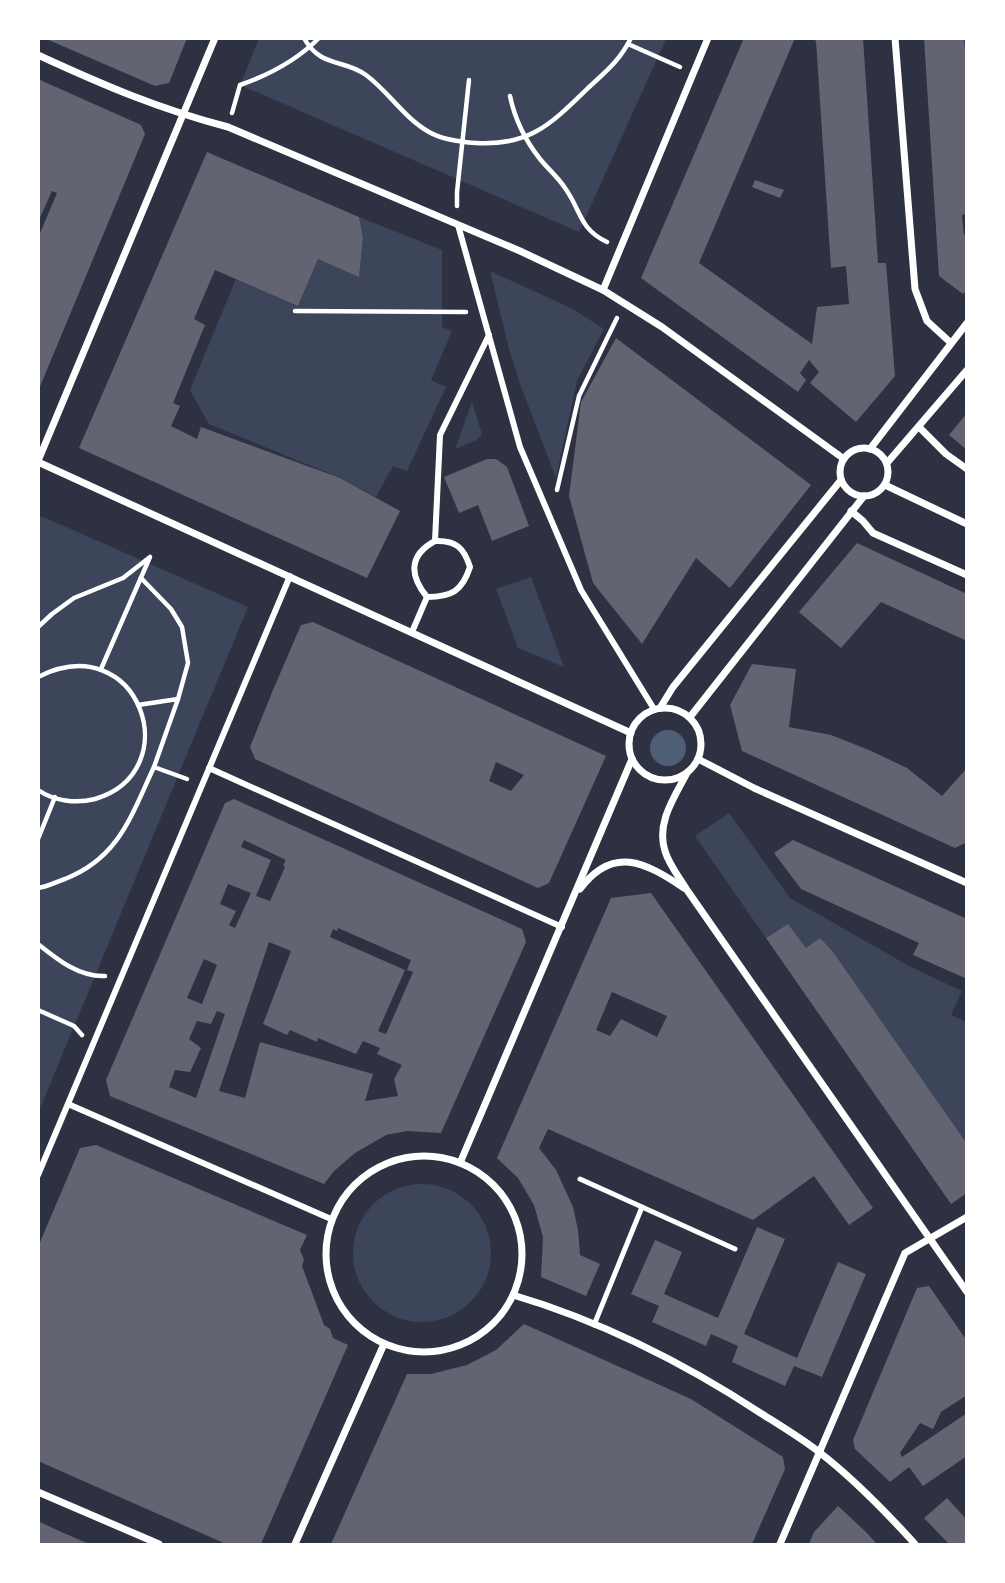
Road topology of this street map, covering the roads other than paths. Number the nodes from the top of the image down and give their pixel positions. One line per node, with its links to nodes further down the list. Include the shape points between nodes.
1 (215, 38): 5 (street)
2 (708, 38): 7 (street)
3 (895, 38): 10 (street, via 915,289 927,321)
4 (38, 55): 5 (street)
5 (183, 115): 6 (street, via 228,128); 15 (street)
6 (458, 225): 7 (street); 9 (street)
7 (603, 290): 14 (street, via 662,327)
8 (967, 323): 10 (street)
9 (489, 335): 23 (street, via 440,435); 28 (street, via 520,447 581,590)
10 (951, 343): 13 (street)
11 (967, 370): 12 (street)
12 (919, 428): 16 (street); 17 (street)
13 (870, 449): 14 (street, via 855,450); 16 (street)
14 (844, 459): 18 (street)
15 (38, 461): 25 (street)
16 (887, 463): 19 (street)
17 (967, 469)
18 (841, 480): 20 (street, via 850,492); 28 (street)
19 (885, 485): 20 (street); 22 (street)
20 (864, 496): 21 (street)
21 (851, 511): 24 (street, via 873,533); 29 (street)
22 (967, 524)
23 (435, 541): 26 (street, via 422,548 415,563 418,586); 26 (street, via 448,540 459,547 470,567 458,589 444,597)
24 (967, 575)
25 (290, 576): 27 (street); 33 (street)
26 (427, 597): 27 (street)
27 (412, 632): 30 (street)
28 (657, 709): 29 (street, via 673,709); 30 (street, via 644,714)
29 (690, 717): 32 (street, via 701,737)
30 (631, 733): 31 (street)
31 (632, 759): 34 (street, via 656,779); 37 (street)
32 (698, 759): 34 (street); 35 (street)
33 (209, 768): 38 (street); 39 (street)
34 (687, 774): 36 (street, via 662,830 665,852)
35 (967, 883)
36 (687, 890): 37 (street, via 654,868 632,861 607,864 589,877); 46 (street)
37 (574, 898): 38 (street)
38 (562, 927): 40 (street)
39 (68, 1104): 41 (street); 45 (street)
40 (460, 1163): 45 (street, via 430,1156 399,1159 370,1171 347,1192); 49 (street, via 488,1179 508,1204 520,1233 521,1265)
41 (38, 1175)
42 (580, 1179): 43 (lane)
43 (642, 1207): 47 (lane); 50 (lane)
44 (967, 1217): 46 (street)
45 (331, 1219): 51 (street, via 325,1249 328,1279 341,1307 361,1330)
46 (928, 1238): 48 (street); 52 (street, via 905,1253)
47 (735, 1249)
48 (967, 1292)
49 (513, 1296): 50 (street); 51 (street, via 497,1320 474,1338 446,1350 416,1352)
50 (594, 1325): 52 (street, via 715,1384)
51 (384, 1343): 55 (street)
52 (819, 1452): 56 (street); 57 (street)
53 (38, 1492): 54 (street)
54 (159, 1545)
55 (295, 1545)
56 (780, 1545)
57 (915, 1545)

